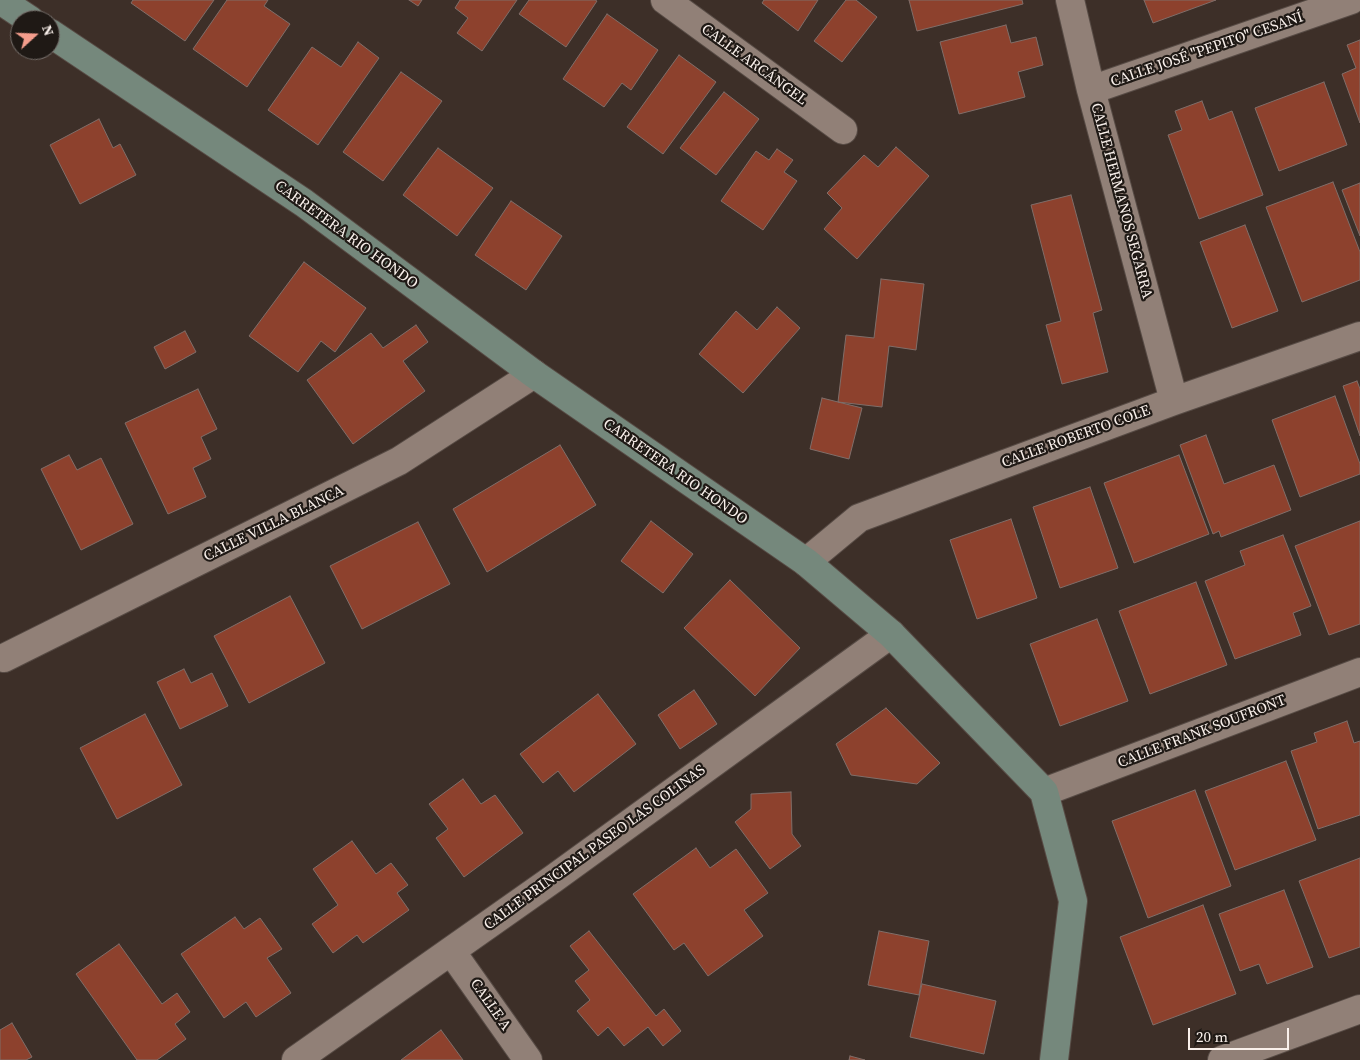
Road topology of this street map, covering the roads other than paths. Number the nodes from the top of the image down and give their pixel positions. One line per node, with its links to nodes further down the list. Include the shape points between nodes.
1 (0, 0): 5 (street)
2 (665, 0): 8 (street, CALLE ARCÁNGEL)
3 (1070, 0): 7 (street, CALLE HERMANOS SEGARRA)
4 (1351, 0): 7 (street, CALLE JOSÉ "PEPITO" CESANÍ)
5 (15, 10)
6 (60, 40): 10 (street, CARRETERA RIO HONDO, via 304,203)
7 (1091, 90): 11 (street, CALLE HERMANOS SEGARRA)
8 (842, 130)
9 (1360, 336): 11 (street, CALLE ROBERTO COLE)
10 (534, 374): 12 (street, CARRETERA RIO HONDO); 14 (street, CALLE VILLA BLANCA, via 400,461)
11 (1174, 401): 12 (street, CALLE ROBERTO COLE, via 859,518)
12 (806, 562): 13 (street, CARRETERA RIO HONDO)
13 (891, 634): 16 (street, CARRETERA RIO HONDO); 17 (street, CALLE PRINCIPAL PASEO LAS COLINAS)
14 (4, 658)
15 (1360, 672): 16 (street, CALLE FRANK SOUFRONT)
16 (1044, 792): 21 (street, CARRETERA RIO HONDO, via 1073,901)
17 (451, 951): 19 (street, CALLE PRINCIPAL PASEO LAS COLINAS); 20 (street, CALLE A)
18 (1360, 1009): 22 (street)
19 (296, 1060)
20 (528, 1060)
21 (1054, 1060)
22 (1222, 1060)

